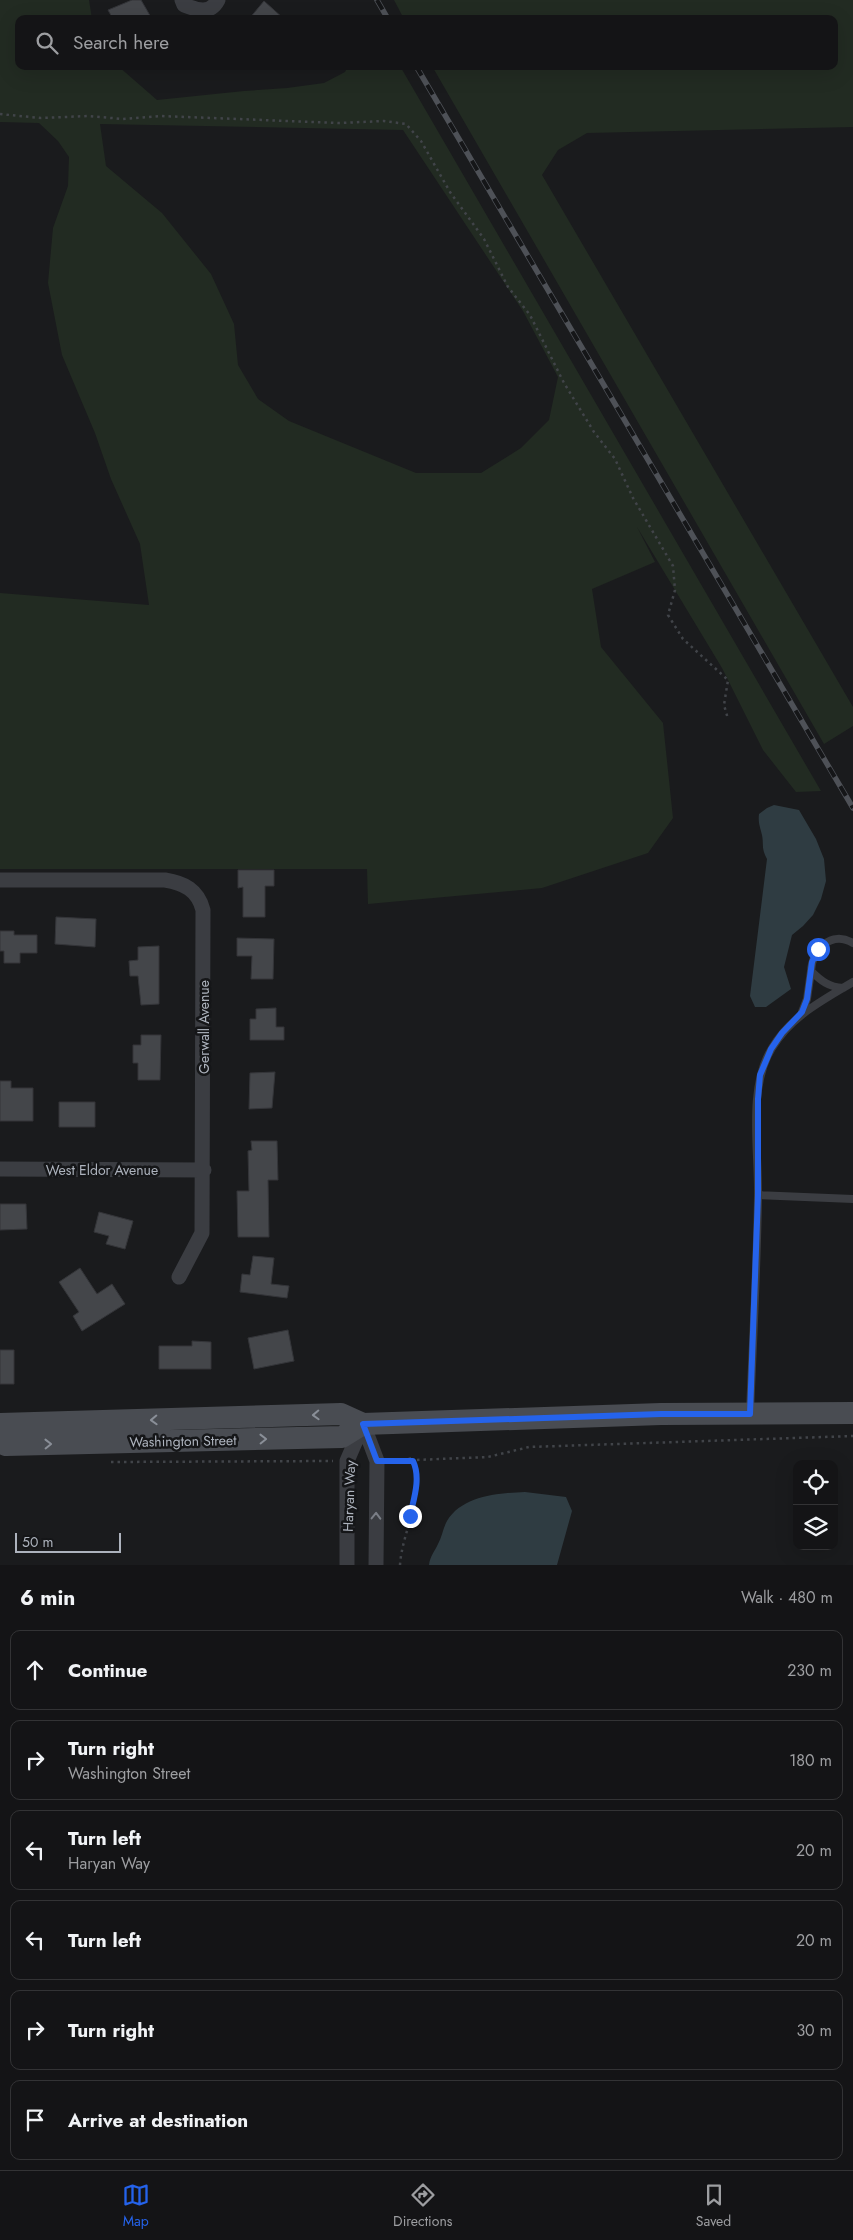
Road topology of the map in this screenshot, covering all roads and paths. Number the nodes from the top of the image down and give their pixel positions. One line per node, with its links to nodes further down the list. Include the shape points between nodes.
1 (182, 0): 2 (street, via 184,5 207,11)
2 (218, 0)
3 (0, 114): 4 (path, via 41,118 161,116 406,124 422,141 450,192 484,239 508,287 530,315 564,383 615,459 632,498 674,566 675,590 668,615 683,639 728,680 724,705)
4 (728, 719)
5 (0, 880): 12 (street, Gerwall Avenue, via 165,880 180,882 197,894 204,919)
6 (853, 943): 7 (lane, via 837,938 825,943 814,955)
7 (811, 971): 9 (lane, via 828,986); 10 (lane)
8 (853, 982): 9 (lane)
9 (843, 988): 10 (lane)
10 (802, 1012): 13 (lane, via 771,1049 760,1075)
11 (0, 1169): 12 (street, West Eldor Avenue)
12 (204, 1170): 15 (street, Gerwall Avenue, via 202,1233)
13 (758, 1195): 14 (lane); 16 (lane)
14 (853, 1198)
15 (179, 1277)
16 (750, 1414): 17 (main road, Washington Street); 19 (main road, Washington Street)
17 (853, 1414)
18 (0, 1424): 19 (main road, Washington Street, one-way to 18, via 341,1414)
19 (363, 1424): 21 (main road, Washington Street, one-way to 19, via 342,1437); 22 (street, Haryan Way); 23 (street, Haryan Way)
20 (853, 1436): 24 (path, via 529,1447 488,1457)
21 (0, 1443)
22 (348, 1461): 25 (path); 26 (street, Haryan Way)
23 (377, 1461): 24 (path, via 412,1458); 27 (street, Haryan Way, one-way to 23)
24 (413, 1461): 28 (path, via 417,1486)
25 (107, 1462)
26 (347, 1565)
27 (376, 1565)
28 (400, 1565)

